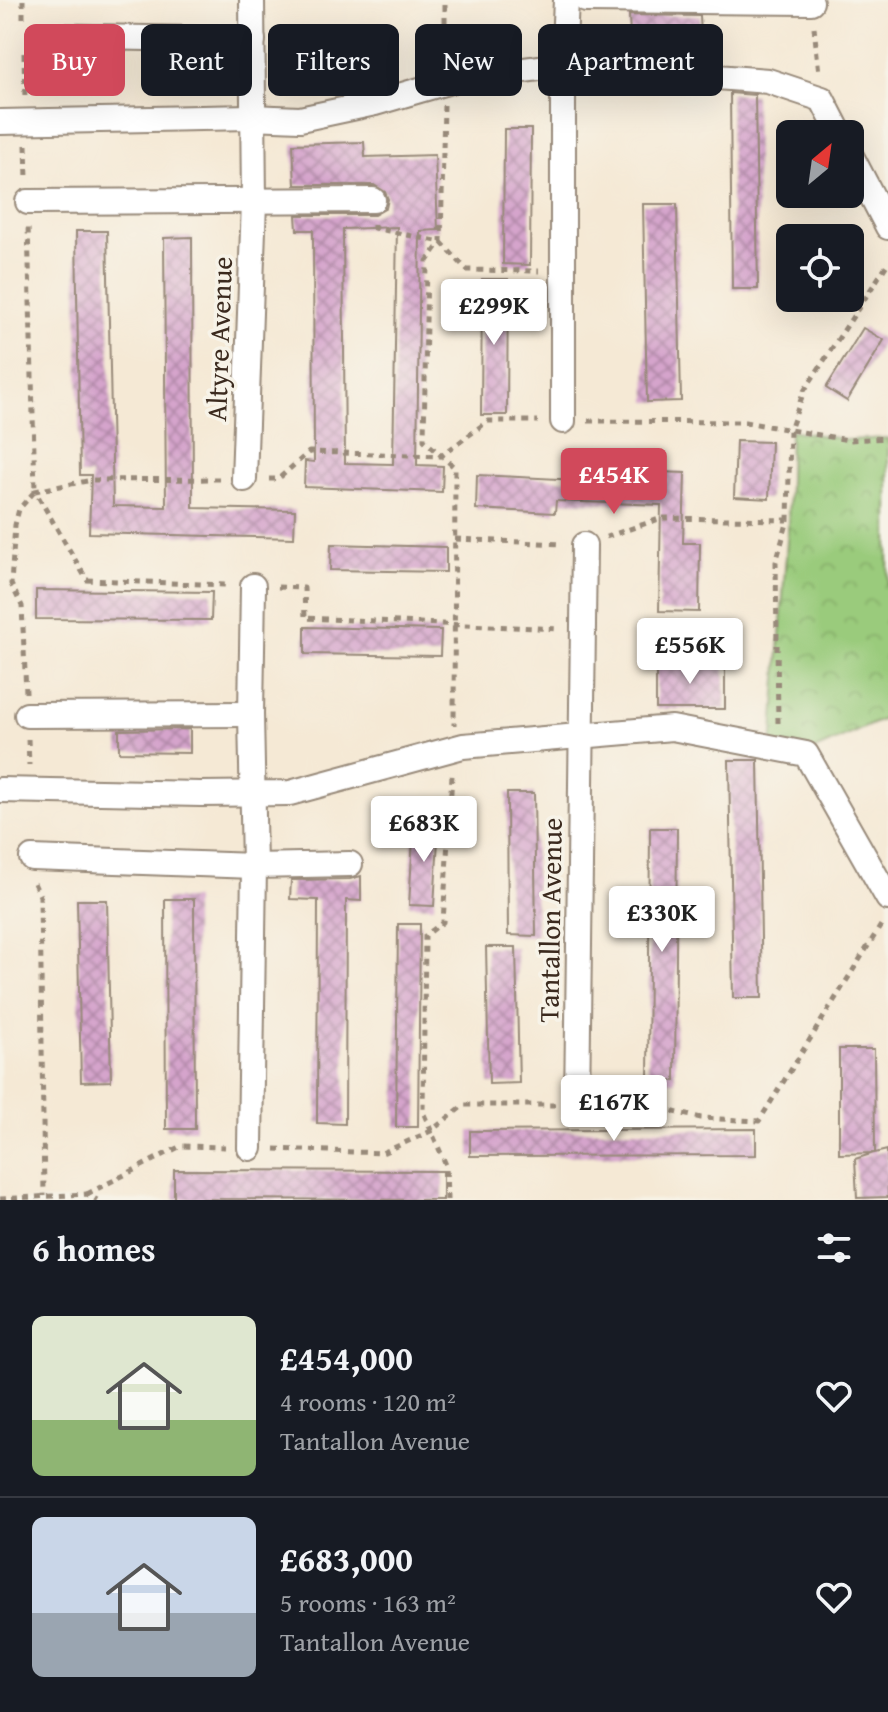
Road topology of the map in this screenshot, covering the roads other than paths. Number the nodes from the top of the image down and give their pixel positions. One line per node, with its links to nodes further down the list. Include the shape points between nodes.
1 (252, 0): 7 (street, Altyre Avenue)
2 (566, 0): 5 (street)
3 (586, 0): 4 (street)
4 (811, 2)
5 (565, 24)
6 (125, 38): 7 (street)
7 (253, 40): 11 (street, Altyre Avenue)
8 (538, 68): 11 (street, via 461,78 300,119)
9 (723, 77): 12 (street, via 768,81 822,99)
10 (563, 96): 19 (street)
11 (251, 117): 13 (street); 17 (street, Altyre Avenue)
12 (833, 120)
13 (0, 122)
14 (864, 181): 18 (street)
15 (373, 200): 17 (street)
16 (28, 202): 17 (street)
17 (254, 202): 20 (street, Altyre Avenue)
18 (888, 227)
19 (563, 421)
20 (244, 479)
21 (584, 545): 25 (street, Tantallon Avenue)
22 (253, 586): 23 (street)
23 (251, 714): 24 (street); 27 (street)
24 (27, 715)
25 (582, 736): 27 (street, via 454,748 290,793); 31 (street, via 672,728 806,754); 32 (street, Tantallon Avenue)
26 (0, 790): 27 (street)
27 (251, 793): 30 (street)
28 (32, 858): 30 (street)
29 (350, 864): 30 (street)
30 (254, 866): 33 (street)
31 (888, 898)
32 (577, 1105)
33 (250, 1148)

